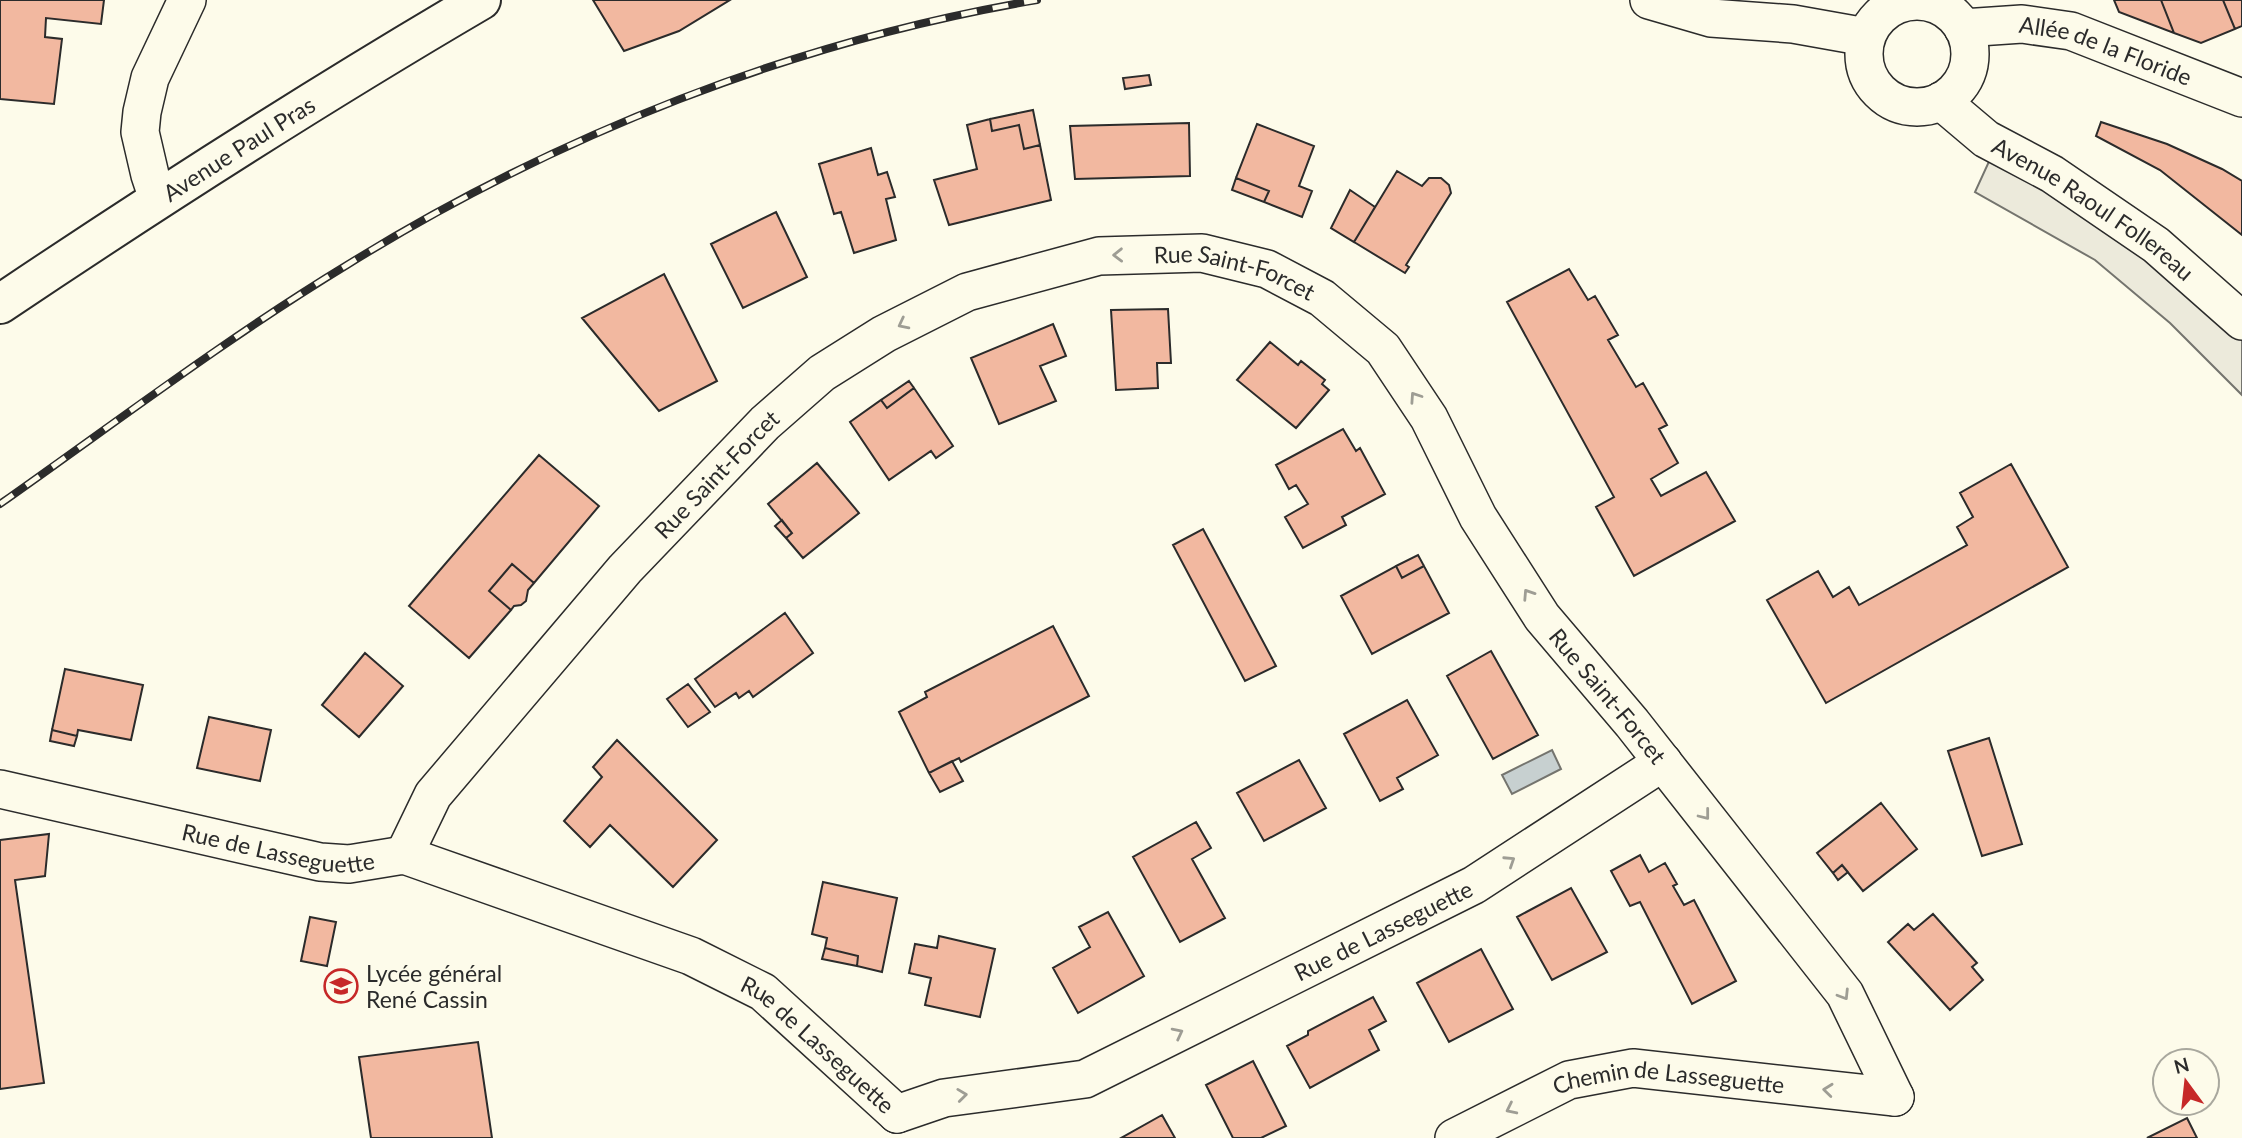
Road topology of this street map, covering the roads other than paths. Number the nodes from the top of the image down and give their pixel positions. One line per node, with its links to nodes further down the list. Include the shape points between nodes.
1 (187, 0): 8 (street, via 150,78 142,112 140,132)
2 (481, 0): 8 (street, Avenue Paul Pras)
3 (1649, 0): 5 (street, via 1711,18 1793,24)
4 (1963, 28): 5 (street, via 1937,5 1903,2 1874,21); 6 (street, Allée de la Floride, via 2022,24 2071,31); 7 (street, via 1968,41 1967,69 1953,93)
5 (1866, 37): 7 (street, via 1863,58 1869,78 1882,94 1900,104 1921,107)
6 (2242, 98)
7 (1941, 101): 10 (street, Avenue Raoul Follereau, via 1986,139 2052,174 2155,246)
8 (158, 198): 9 (street, Avenue Paul Pras)
9 (0, 304)
10 (2242, 321)
11 (1663, 762): 13 (street, Rue Saint-Forcet, one-way to 13, via 1542,617 1478,517 1429,418 1383,349 1322,298 1267,269 1202,253 1099,256 967,292 884,334 822,373 765,423 625,569 433,795); 14 (street, Rue Saint-Forcet, one-way to 14, via 1845,994); 15 (street, Rue de Lasseguette, one-way to 11, via 944,1098 1084,1079 1474,885)
12 (0, 789): 13 (street, Rue de Lasseguette, via 320,862 349,864)
13 (404, 855): 15 (street, Rue de Lasseguette, via 691,956 763,992)
14 (1895, 1097): 16 (street, Chemin de Lasseguette, one-way to 16, via 1633,1068 1569,1080)
15 (898, 1126)
16 (1454, 1138)

